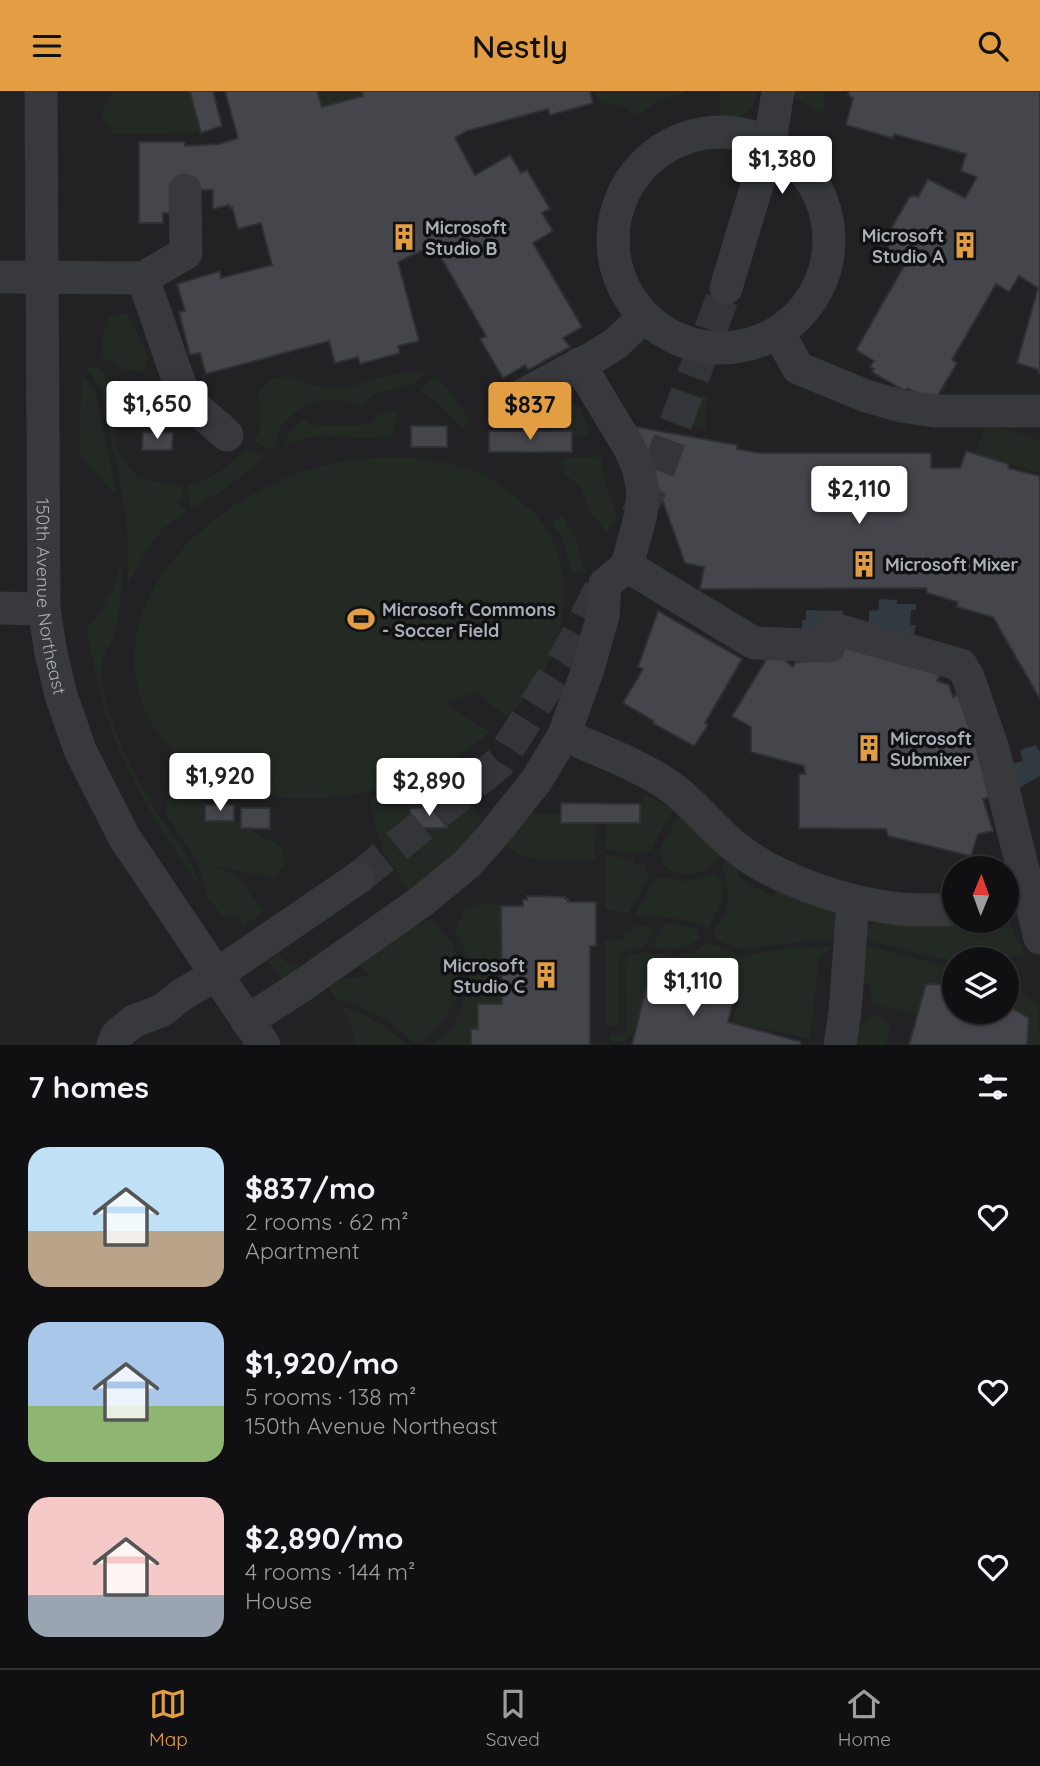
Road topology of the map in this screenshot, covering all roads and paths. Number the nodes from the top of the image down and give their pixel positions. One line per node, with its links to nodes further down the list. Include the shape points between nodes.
1 (41, 91): 6 (street, 150th Avenue Northeast)
2 (778, 91): 3 (street)
3 (769, 142): 8 (street); 9 (street, via 743,133 715,131 688,136 641,165 624,188 611,242 615,270); 10 (street, via 793,159 812,181 825,206 830,235 827,264 817,291 800,314)
4 (185, 190): 7 (street, via 186,253)
5 (0, 277): 6 (street)
6 (42, 277): 7 (street); 17 (street, 150th Avenue Northeast)
7 (144, 278): 14 (street, via 188,401)
8 (726, 288)
9 (644, 317): 10 (street, via 667,335 723,349); 11 (street, via 615,344)
10 (778, 332): 13 (street, via 798,368 901,406 934,411)
11 (579, 364): 12 (street); 15 (street, via 638,467 643,490 641,514)
12 (511, 401)
13 (1040, 411)
14 (227, 435)
15 (627, 566): 18 (street, via 605,584 603,616); 20 (street, via 754,643 829,646 834,629 961,665 993,749)
16 (0, 608): 17 (street)
17 (44, 609): 24 (street, 150th Avenue Northeast, via 61,695 80,751 124,837)
18 (564, 735): 21 (street, via 666,783 733,845 766,867); 26 (street, via 536,781 467,864 303,985)
19 (358, 878): 24 (street)
20 (1026, 896): 23 (street)
21 (853, 902): 22 (street, via 902,910); 29 (street)
22 (942, 908)
23 (1040, 938)
24 (216, 975): 25 (street); 26 (street, 150th Avenue Northeast)
25 (161, 1011): 27 (street, via 134,1021 117,1035); 28 (street)
26 (256, 1033)
27 (113, 1045)
28 (146, 1045)
29 (840, 1045)

